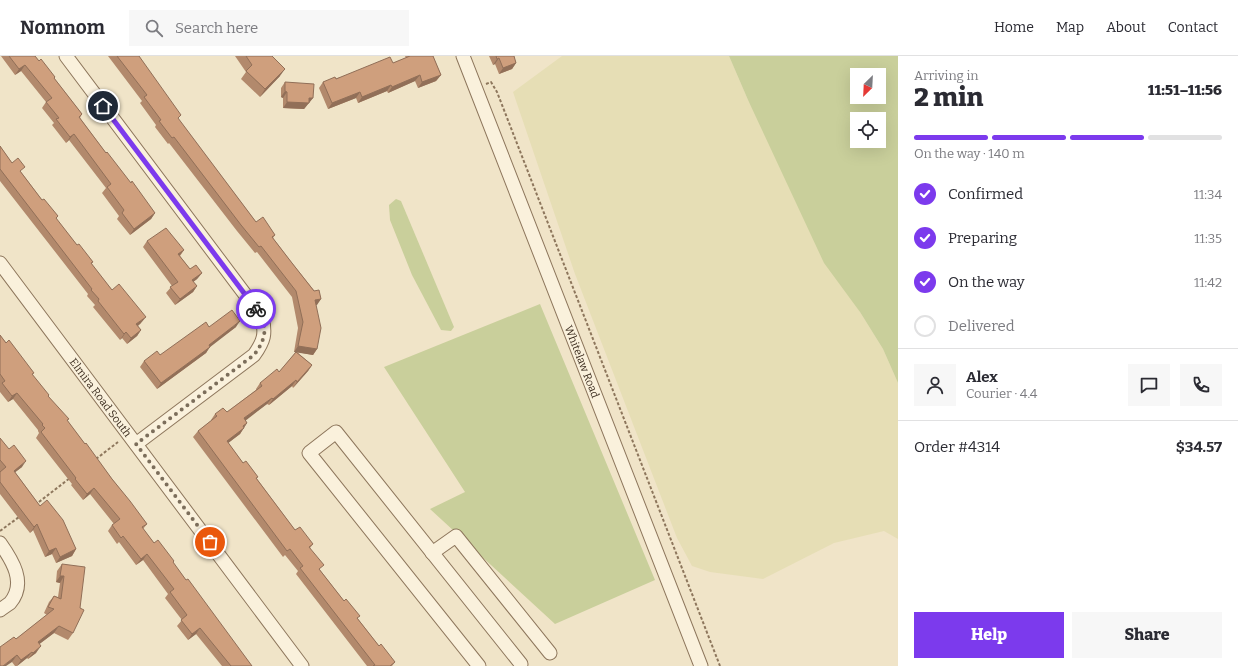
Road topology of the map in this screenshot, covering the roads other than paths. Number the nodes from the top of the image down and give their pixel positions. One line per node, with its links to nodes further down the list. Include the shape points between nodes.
1 (66, 56): 4 (street, via 262,316 265,328 262,343 254,355)
2 (464, 56): 12 (street, Whitelaw Road)
3 (0, 263): 4 (street, Elmira Road South)
4 (132, 439): 10 (street, Elmira Road South)
5 (0, 543): 7 (street, via 17,571 18,584 10,603)
6 (432, 553): 8 (street, via 456,536); 9 (street); 11 (street, via 336,432 309,453)
7 (0, 610)
8 (550, 653)
9 (521, 664)
10 (302, 666)
11 (479, 666)
12 (701, 666)

